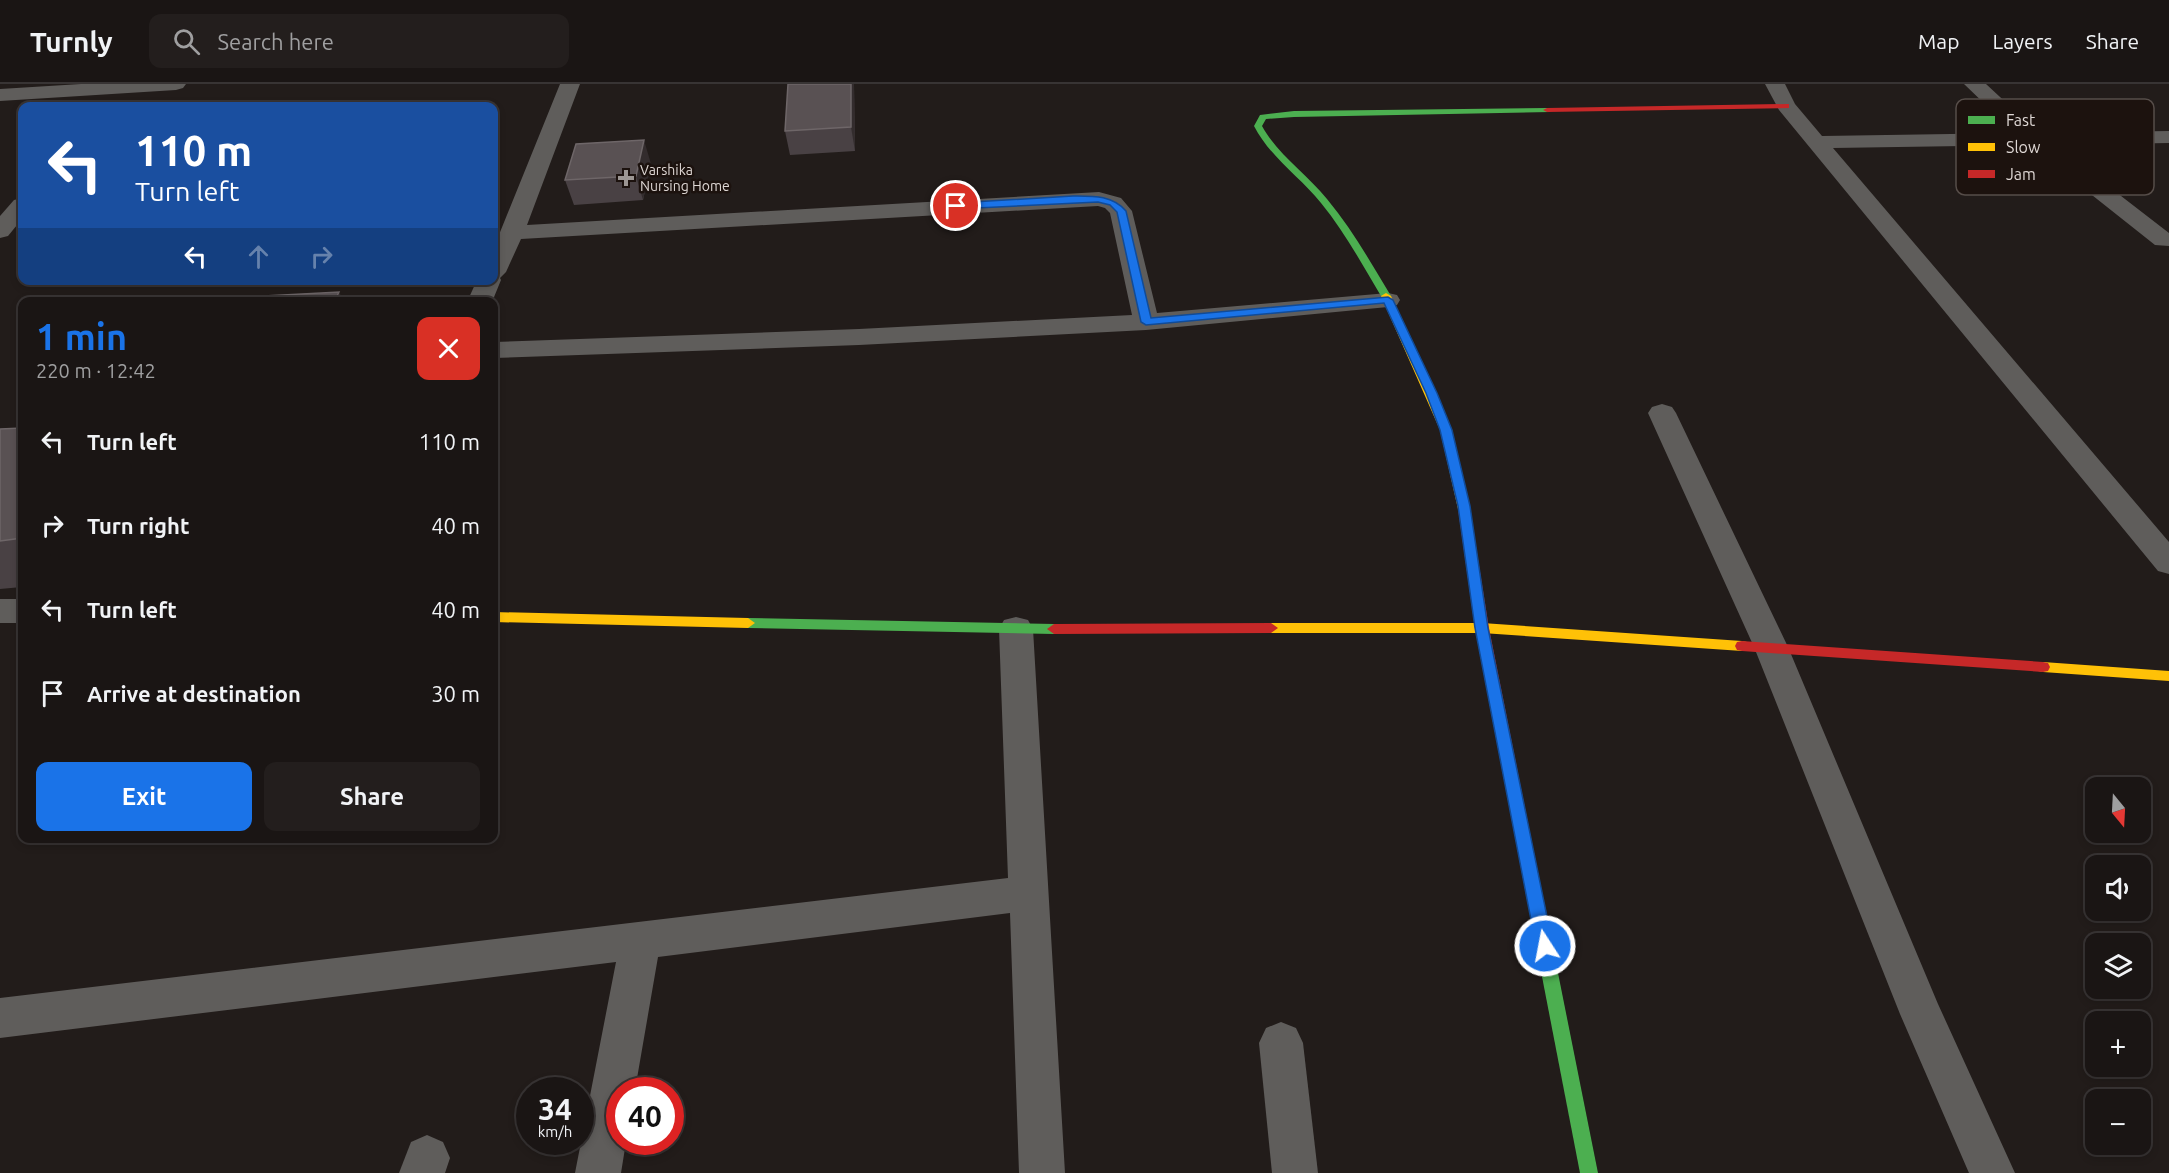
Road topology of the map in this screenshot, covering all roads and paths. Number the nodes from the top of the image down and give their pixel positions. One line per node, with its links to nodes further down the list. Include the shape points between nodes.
1 (177, 84): 5 (street)
2 (570, 84): 17 (street)
3 (1974, 84): 8 (street)
4 (62, 88): 5 (street); 6 (street)
5 (123, 88): 9 (street)
6 (0, 95)
7 (1781, 95): 13 (street); 20 (street, via 1263,117 1258,126 1265,141 1314,189 1356,245)
8 (1990, 99)
9 (111, 102)
10 (2154, 137): 11 (street)
11 (2169, 137)
12 (1956, 140): 13 (street)
13 (1817, 142): 24 (street)
14 (2106, 195): 18 (street)
15 (18, 210): 16 (street)
16 (0, 231)
17 (512, 233): 19 (street); 21 (street, via 1099,199 1122,211)
18 (2163, 240)
19 (498, 263)
20 (1388, 300): 21 (street); 29 (street, via 1446,430 1464,506)
21 (1146, 322): 22 (street)
22 (498, 350)
23 (1662, 413): 30 (street)
24 (2169, 563)
25 (0, 611): 26 (street)
26 (18, 611)
27 (498, 616): 28 (street)
28 (1016, 628): 29 (street); 32 (street)
29 (1482, 628): 30 (street); 39 (street)
30 (1771, 647): 31 (street); 40 (street, via 1921,1014)
31 (2169, 676)
32 (1028, 893): 33 (street); 37 (street)
33 (640, 941): 34 (street); 36 (street)
34 (0, 1018)
35 (1281, 1043): 38 (street)
36 (598, 1173)
37 (1042, 1173)
38 (1295, 1173)
39 (1589, 1173)
40 (1992, 1173)

